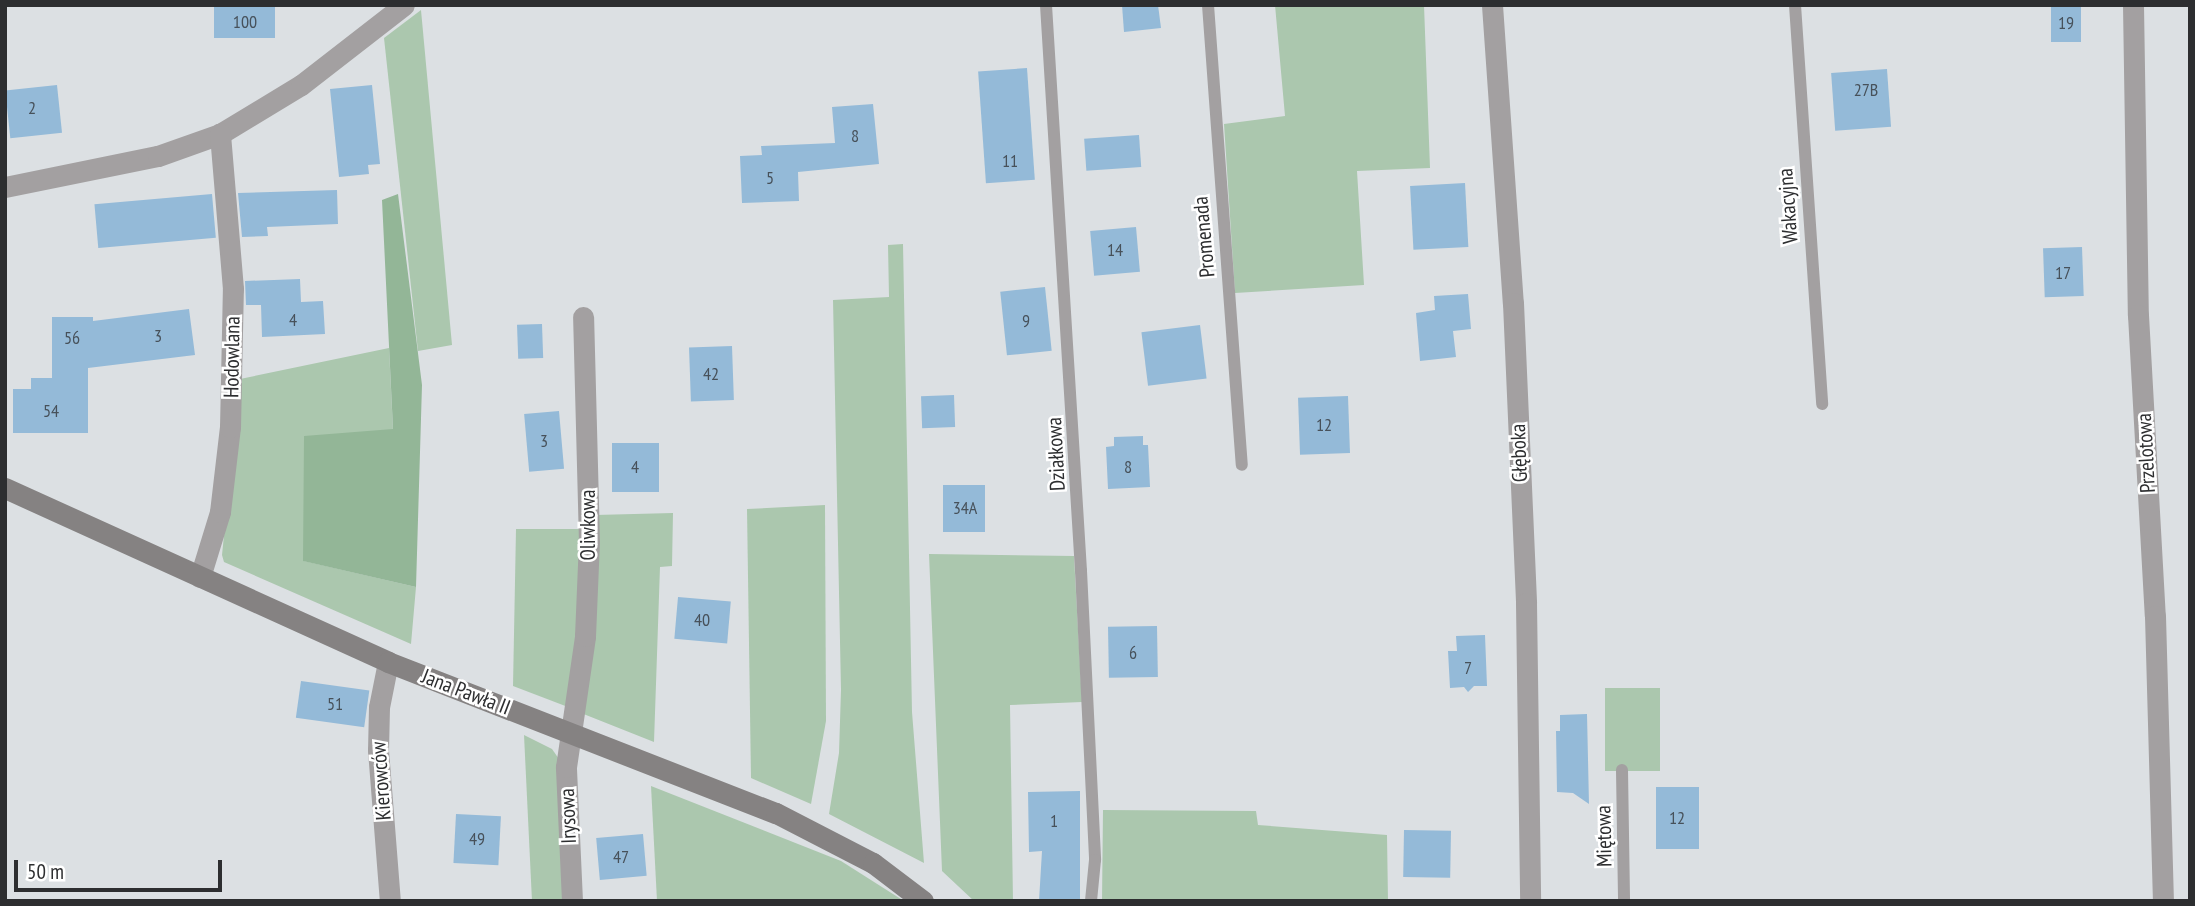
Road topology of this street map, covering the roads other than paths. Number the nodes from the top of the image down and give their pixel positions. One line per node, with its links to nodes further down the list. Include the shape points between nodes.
1 (404, 5): 7 (street, via 301,85)
2 (1046, 5): 20 (lane, Działkowa, via 1085,640 1096,860)
3 (1208, 5): 11 (lane, Promenada)
4 (1492, 5): 21 (street, Głęboka, via 1513,303 1525,575)
5 (1795, 5): 10 (lane, Wakacyjna)
6 (2133, 5): 23 (street, Przelotowa, via 2138,315 2155,616)
7 (220, 134): 8 (street, via 158,156); 13 (street, Hodowlana, via 233,289 230,427 220,512)
8 (5, 187)
9 (583, 317): 15 (street, Oliwkowa, via 589,542 585,636)
10 (1822, 404)
11 (1242, 465)
12 (5, 488): 13 (street, Jana Pawła II)
13 (200, 577): 14 (street, Jana Pawła II)
14 (388, 662): 15 (street, Jana Pawła II); 17 (street, Kierowców, via 379,706 378,750)
15 (571, 732): 18 (street, Irysowa, via 566,767); 19 (street, Jana Pawła II, via 776,813 873,863)
16 (1622, 770): 22 (lane, Miętowa)
17 (390, 901)
18 (572, 901)
19 (923, 901)
20 (1091, 901)
21 (1530, 901)
22 (1625, 901)
23 (2163, 901)

